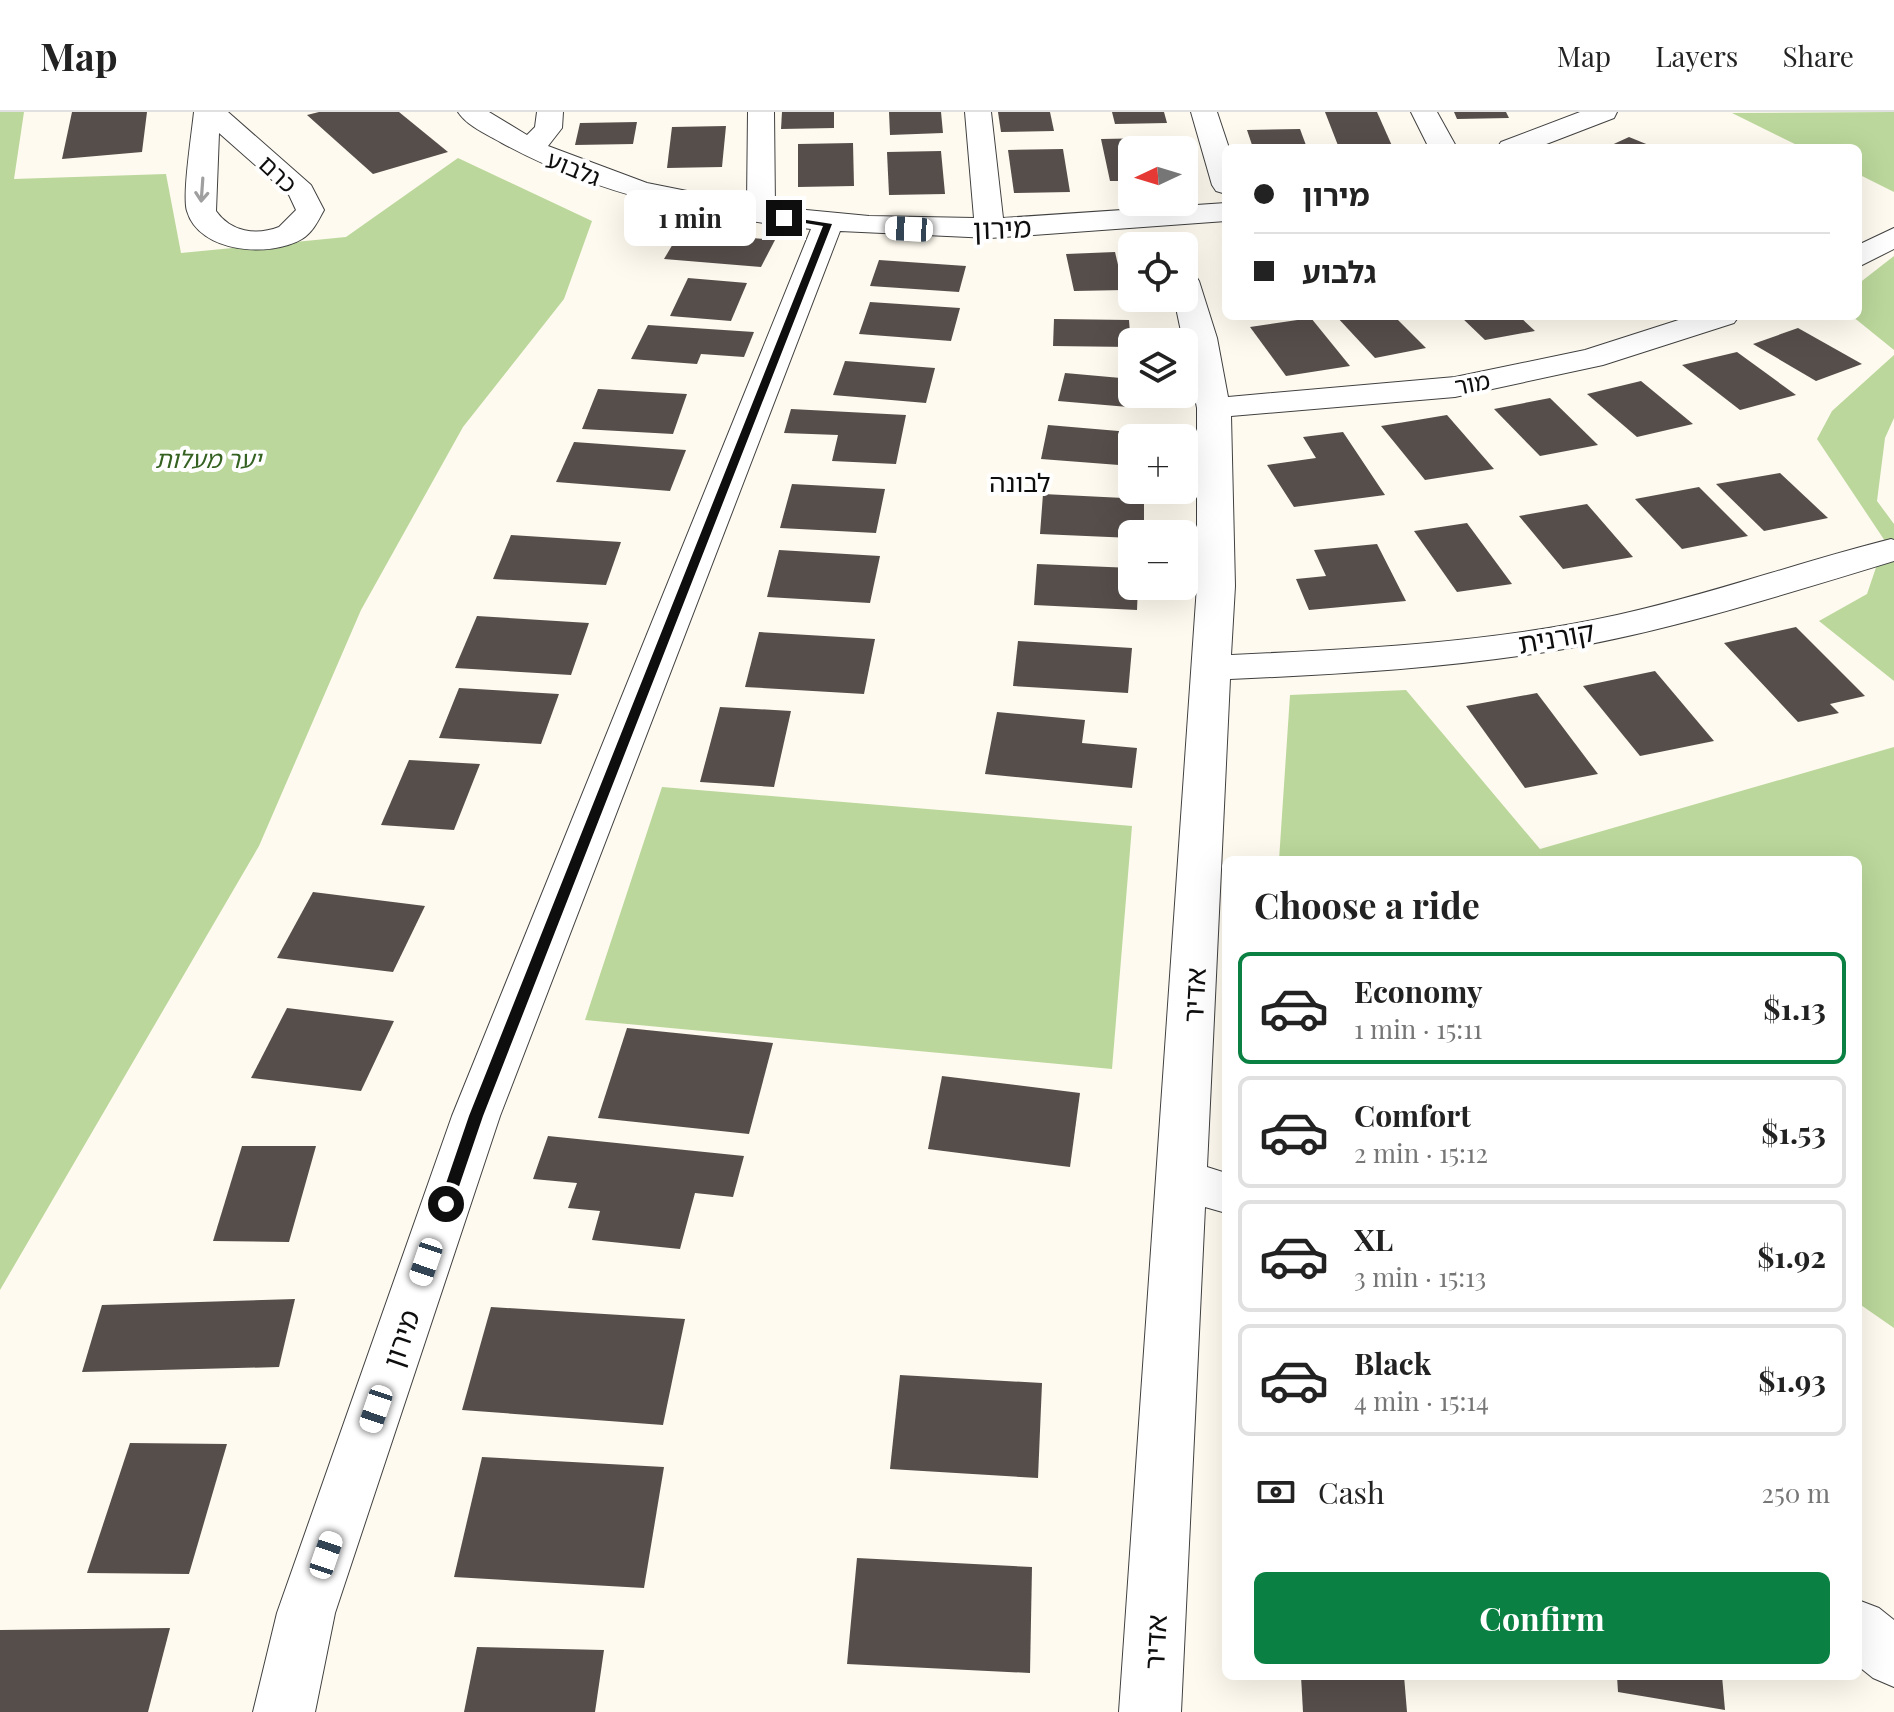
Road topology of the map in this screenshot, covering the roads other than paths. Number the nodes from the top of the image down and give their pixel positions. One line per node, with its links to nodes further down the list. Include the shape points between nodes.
1 (210, 112): 1 (street, כרם, one-way to 1, via 201,211 206,222 238,239 298,231 310,210 301,191)
2 (471, 112): 11 (street, גלבוע)
3 (550, 112): 11 (street, via 548,128)
4 (761, 112): 14 (street)
5 (978, 112): 17 (street)
6 (1204, 112): 12 (street)
7 (1424, 112): 9 (street)
8 (1604, 112): 10 (street)
9 (1441, 144)
10 (1521, 144)
11 (530, 149): 14 (street, גלבוע, via 632,190)
12 (1222, 172)
13 (1222, 212): 15 (street, מירון)
14 (761, 214): 16 (street, גלבוע)
15 (1155, 218): 17 (street, מירון); 18 (street)
16 (828, 224): 17 (street, מירון); 29 (street, מירון, via 476,1116 306,1613)
17 (990, 229)
18 (1162, 232)
19 (1894, 237): 20 (street)
20 (1862, 256)
21 (1193, 312): 23 (street, אדיר)
22 (1711, 320): 23 (street, מור, via 1592,358 1455,387)
23 (1214, 408): 25 (street, אדיר)
24 (1891, 550): 25 (street, קורנית, via 1688,610 1522,644 1369,660)
25 (1212, 668): 26 (street, אדיר)
26 (1204, 1186): 30 (street, אדיר)
27 (1862, 1631): 28 (street)
28 (1894, 1658)
29 (284, 1712)
30 (1150, 1712)

